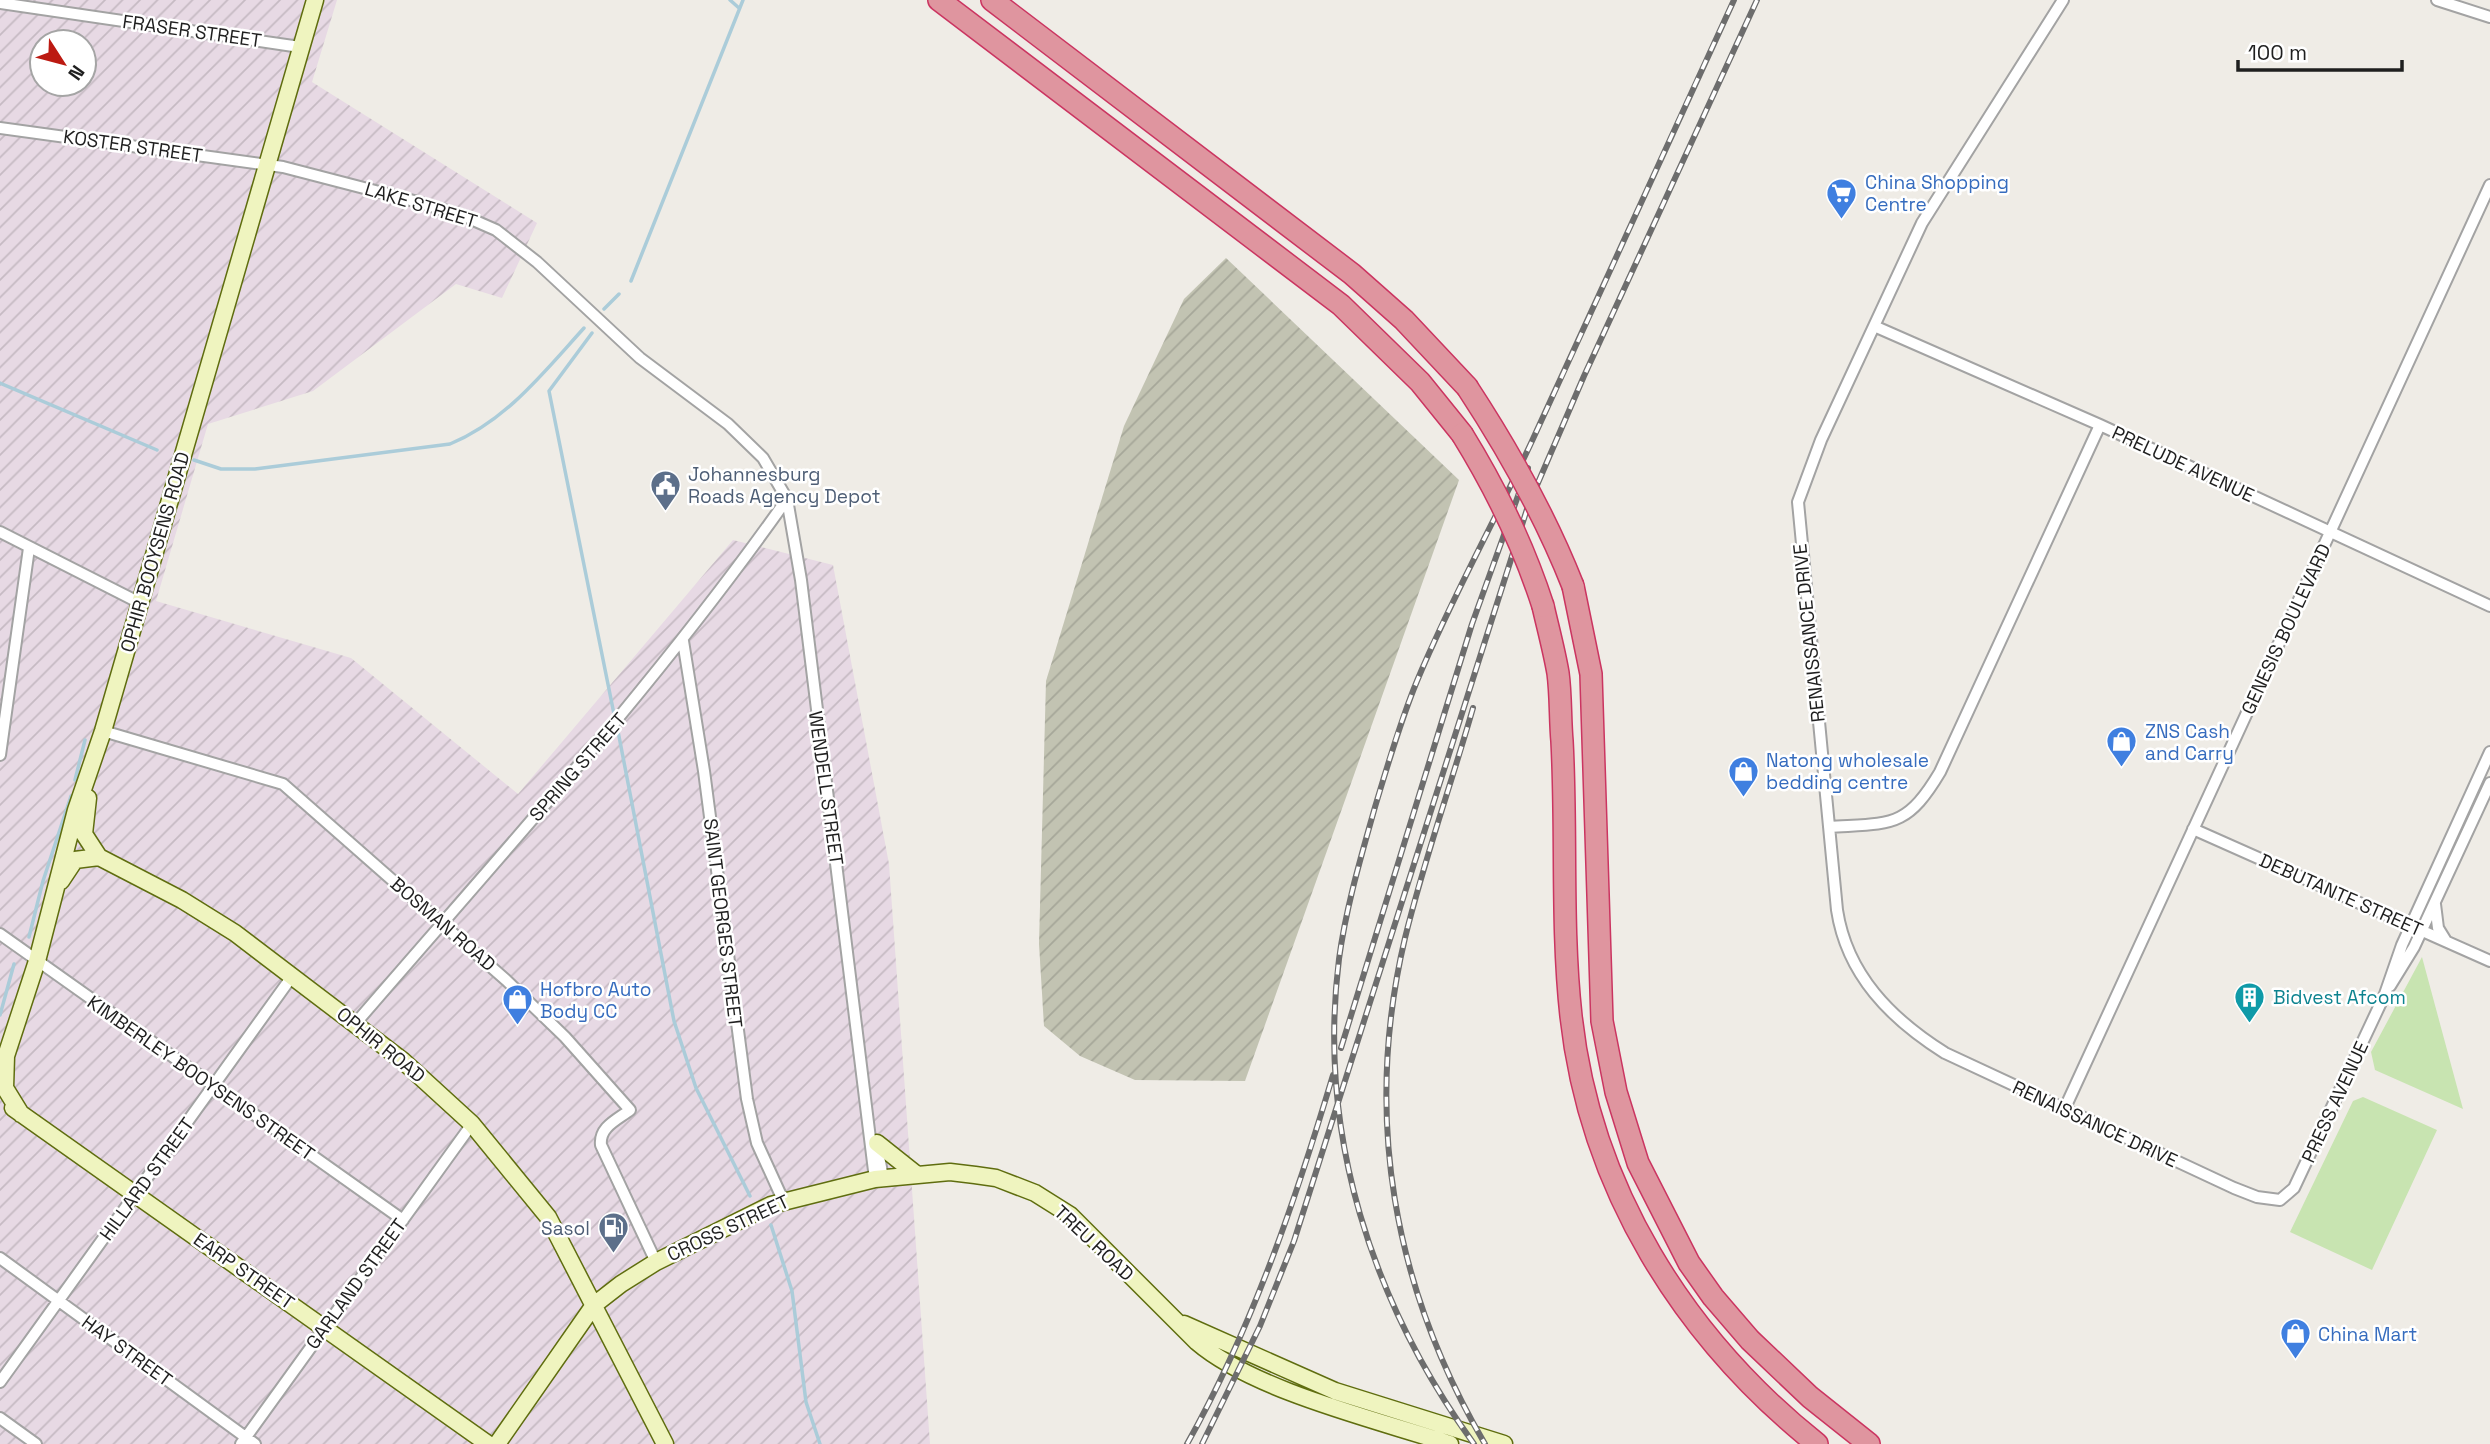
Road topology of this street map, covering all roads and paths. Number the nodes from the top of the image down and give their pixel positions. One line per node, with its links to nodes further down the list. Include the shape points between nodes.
1 (314, 0): 8 (street, OPHIR BOOYSENS ROAD)
2 (939, 0): 71 (highway, bridge, via 1341,305 1420,382 1462,434 1499,495 1526,554 1558,674 1571,1016 1585,1099 1612,1180 1643,1244 1684,1307 1729,1363)
3 (992, 0): 62 (highway, bridge, via 1345,269 1404,320 1467,387 1521,473 1573,586 1591,674 1602,1021 1616,1092 1638,1163 1689,1263 1750,1340)
4 (2063, 0): 12 (street, RENAISSANCE DRIVE, via 1940,191)
5 (2437, 0): 7 (street)
6 (0, 3): 8 (street, FRASER STREET)
7 (2490, 17)
8 (300, 47): 10 (street, OPHIR BOOYSENS ROAD)
9 (0, 128): 10 (street, KOSTER STREET)
10 (267, 165): 14 (street, LAKE STREET, via 331,178 481,223 519,246 656,371 745,438); 18 (street, OPHIR BOOYSENS ROAD)
11 (2490, 185): 16 (street, GENESIS BOULEVARD)
12 (1874, 326): 13 (street, PRELUDE AVENUE); 26 (street, RENAISSANCE DRIVE, via 1805,476 1798,502)
13 (2100, 425): 16 (street, PRELUDE AVENUE); 26 (street, via 1924,799 1888,824)
14 (787, 499): 20 (street, SPRING STREET); 42 (street, WENDELL STREET)
15 (0, 532): 17 (street)
16 (2331, 534): 19 (street, PRELUDE AVENUE); 27 (street, GENESIS BOULEVARD)
17 (29, 548): 18 (street); 23 (street)
18 (140, 603): 21 (street, OPHIR BOOYSENS ROAD)
19 (2490, 606)
20 (683, 641): 31 (street, SPRING STREET); 53 (street, SAINT GEORGES STREET, via 747,1099)
21 (103, 731): 24 (street, OPHIR BOOYSENS ROAD); 31 (street, BOSMAN ROAD, via 283,784)
22 (2490, 752): 32 (street, PRESS AVENUE)
23 (0, 755)
24 (89, 778): 28 (street, via 84,834); 29 (street, OPHIR BOOYSENS ROAD)
25 (2490, 783): 30 (street, PRESS AVENUE)
26 (1829, 827): 45 (street, RENAISSANCE DRIVE, via 1841,937 1870,989 1917,1035 1945,1053)
27 (2193, 829): 32 (street, DEBUTANTE STREET); 45 (street, GENESIS BOULEVARD)
28 (99, 857): 29 (street, via 75,860); 38 (street, OPHIR ROAD, via 199,909)
29 (53, 893): 36 (street, OPHIR BOOYSENS ROAD)
30 (2435, 902): 32 (street, PRESS AVENUE); 34 (street, via 2438,928)
31 (442, 922): 40 (street, SPRING STREET); 56 (street, BOSMAN ROAD, via 565,1037 629,1110 601,1133 601,1144)
32 (2416, 929): 34 (street, DEBUTANTE STREET); 35 (street, PRESS AVENUE); 39 (street, PRESS AVENUE)
33 (0, 934): 36 (street, KIMBERLEY BOOYSENS STREET)
34 (2446, 941): 35 (street); 37 (street, DEBUTANTE STREET)
35 (2414, 947): 39 (street, PRESS AVENUE)
36 (37, 961): 41 (street, OPHIR BOOYSENS ROAD); 43 (street, KIMBERLEY BOOYSENS STREET)
37 (2490, 961)
38 (293, 975): 40 (street, OPHIR ROAD); 43 (street, HILLARD STREET)
39 (2385, 994): 52 (street, PRESS AVENUE, via 2294,1188)
40 (355, 1024): 47 (street, OPHIR ROAD)
41 (3, 1059): 46 (street, OPHIR BOOYSENS ROAD, via 5,1088)
42 (864, 1078): 48 (street, WENDELL STREET); 50 (street, WENDELL STREET)
43 (214, 1087): 51 (street, HILLARD STREET); 54 (street, KIMBERLEY BOOYSENS STREET)
44 (0, 1099): 46 (street, EARP STREET)
45 (2064, 1110): 52 (street, RENAISSANCE DRIVE, via 2234,1188)
46 (21, 1114): 51 (street, EARP STREET)
47 (472, 1124): 54 (street, GARLAND STREET); 58 (street, OPHIR ROAD, via 548,1217)
48 (877, 1143): 49 (street); 50 (street, WENDELL STREET)
49 (916, 1174): 50 (street, TREU ROAD); 59 (street, TREU ROAD, via 996,1178 1035,1193 1070,1215)
50 (879, 1178): 53 (street, CROSS STREET)
51 (137, 1194): 57 (street, HILLARD STREET); 60 (street, EARP STREET)
52 (2276, 1200)
53 (777, 1202): 56 (street, CROSS STREET)
54 (403, 1220): 60 (street, GARLAND STREET)
55 (0, 1258): 57 (street, HAY STREET)
56 (656, 1262): 58 (street, CROSS STREET)
57 (59, 1300): 61 (street, HILLARD STREET); 64 (street, HAY STREET)
58 (594, 1305): 67 (street); 68 (street, OPHIR ROAD)
59 (1178, 1322): 69 (street, TREU ROAD, via 1209,1353 1266,1381); 70 (street, TREU ROAD, via 1335,1391)
60 (324, 1328): 64 (street, GARLAND STREET); 66 (street, EARP STREET)
61 (0, 1382)
62 (1810, 1397): 72 (highway); 73 (highway)
63 (0, 1418): 65 (street)
64 (247, 1442)
65 (36, 1444)
66 (488, 1444)
67 (497, 1444)
68 (665, 1444)
69 (1450, 1444)
70 (1504, 1444)
71 (1817, 1444)
72 (1869, 1444)
73 (1886, 1444)

